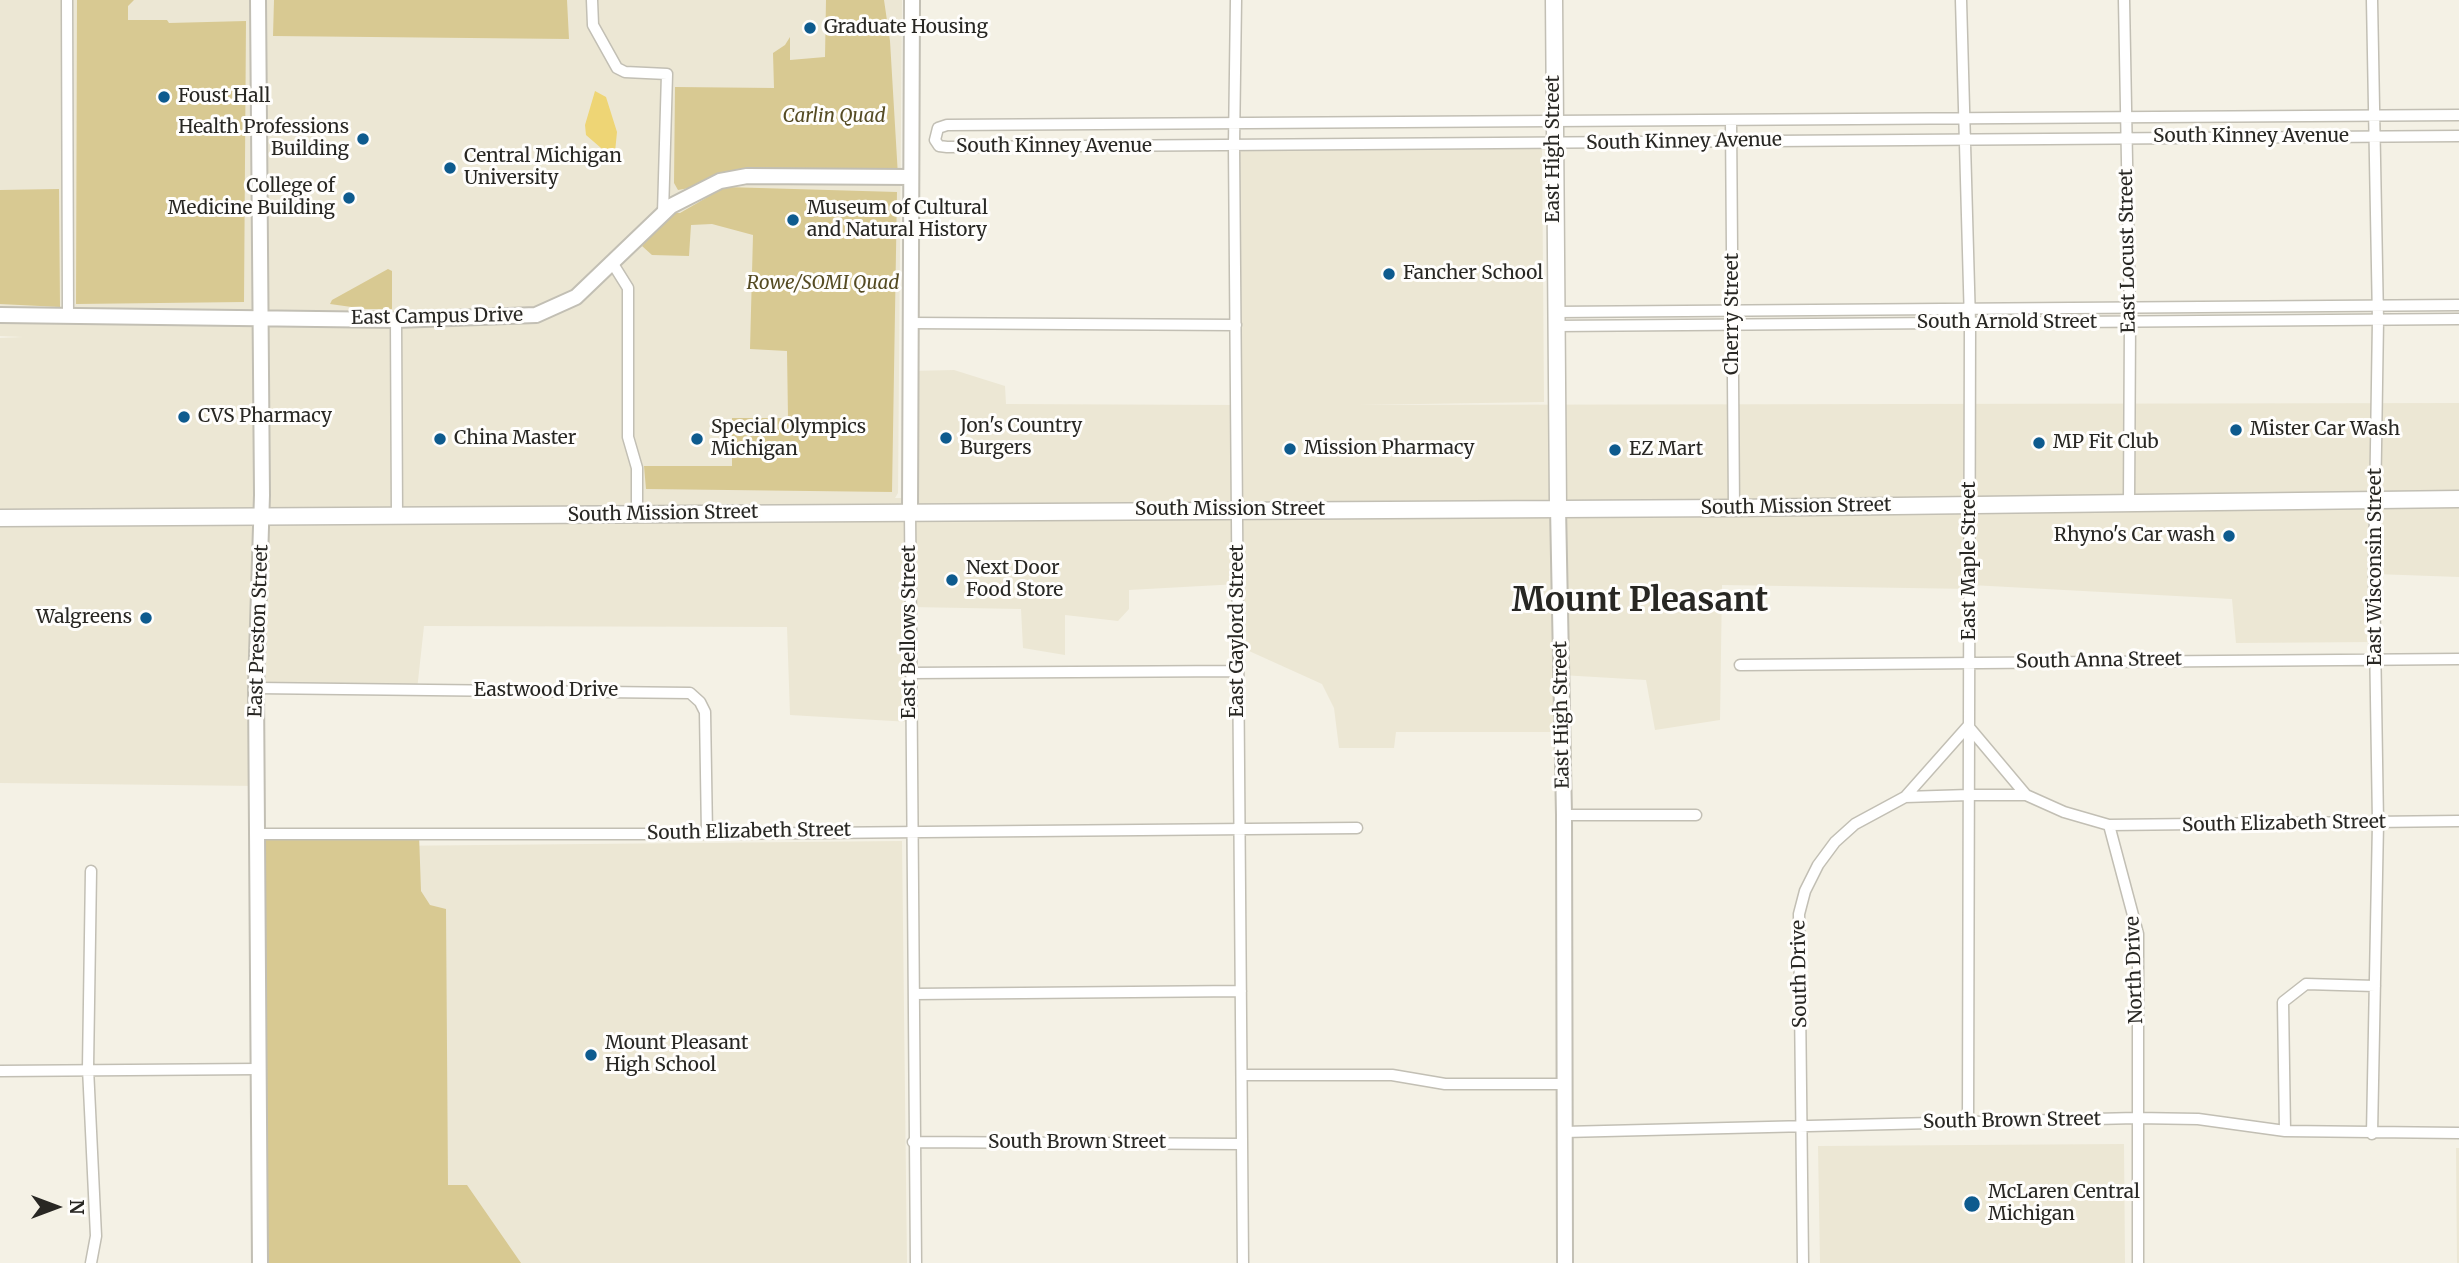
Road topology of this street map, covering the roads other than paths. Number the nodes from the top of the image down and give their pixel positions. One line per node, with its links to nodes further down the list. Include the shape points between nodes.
1 (67, 0): 33 (street)
2 (258, 0): 34 (street, East Preston Street)
3 (592, 0): 25 (street, via 593,25 617,68 667,74)
4 (912, 0): 24 (street, East Bellows Street)
5 (1236, 0): 16 (street, East Gaylord Street)
6 (1554, 0): 15 (main road, East High Street)
7 (1961, 0): 14 (street, East Maple Street)
8 (2124, 0): 12 (street, East Locust Street)
9 (2372, 0): 10 (street, East Wisconsin Street)
10 (2376, 115): 11 (street, South Kinney Avenue); 12 (street, South Kinney Avenue); 18 (street, East Wisconsin Street)
11 (2459, 116)
12 (2126, 117): 14 (street, South Kinney Avenue); 19 (street, East Locust Street)
13 (1731, 120): 14 (street, South Kinney Avenue); 15 (street, South Kinney Avenue); 21 (street, Cherry Street)
14 (1967, 120): 20 (street, East Maple Street)
15 (1554, 122): 16 (street, South Kinney Avenue); 22 (main road, East High Street)
16 (1235, 125): 23 (street, East Gaylord Street); 23 (street, South Kinney Avenue, via 947,125 938,128 934,136 937,145 947,147)
17 (2459, 136): 18 (street, South Kinney Avenue)
18 (2376, 137): 19 (street, South Kinney Avenue); 28 (street, East Wisconsin Street)
19 (2126, 138): 20 (street, South Kinney Avenue); 29 (street, East Locust Street)
20 (1967, 140): 21 (street, South Kinney Avenue); 30 (street, East Maple Street)
21 (1732, 141): 22 (street, South Kinney Avenue); 31 (street, Cherry Street)
22 (1554, 143): 23 (street, South Kinney Avenue); 35 (main road, East High Street)
23 (1234, 145): 42 (street, East Gaylord Street)
24 (911, 177): 25 (street, East Campus Drive, via 739,177 685,197); 40 (street, East Bellows Street)
25 (663, 214): 26 (street, East Campus Drive)
26 (613, 264): 37 (street, East Campus Drive, via 576,297 536,315); 52 (street, via 628,288 628,438 637,468)
27 (2459, 305): 28 (street, South Arnold Street)
28 (2377, 306): 29 (street, South Arnold Street); 38 (street, East Wisconsin Street)
29 (2130, 307): 30 (street, South Arnold Street); 39 (street, East Locust Street)
30 (1970, 309): 31 (street, South Arnold Street); 41 (street, East Maple Street)
31 (1734, 310): 35 (street, South Arnold Street); 43 (street, Cherry Street)
32 (0, 315): 33 (street, East Campus Drive)
33 (68, 316): 34 (street, East Campus Drive)
34 (261, 318): 37 (street, East Campus Drive); 55 (street, East Preston Street)
35 (1555, 319): 43 (street, South Arnold Street); 48 (main road, East High Street)
36 (2459, 319): 38 (street, South Arnold Street)
37 (396, 320): 53 (street)
38 (2378, 320): 39 (street, South Arnold Street); 45 (street, East Wisconsin Street)
39 (2130, 322): 41 (street, South Arnold Street); 46 (street, East Locust Street)
40 (910, 323): 42 (street); 51 (street, East Bellows Street)
41 (1970, 323): 43 (street, South Arnold Street); 47 (street, East Maple Street)
42 (1236, 324): 50 (street, East Gaylord Street)
43 (1734, 325): 49 (street, Cherry Street)
44 (2459, 499): 45 (main road, South Mission Street)
45 (2376, 500): 46 (main road, South Mission Street); 57 (street, East Wisconsin Street)
46 (2129, 502): 47 (main road, South Mission Street)
47 (1971, 505): 49 (main road, South Mission Street); 58 (street, East Maple Street)
48 (1558, 507): 49 (main road, South Mission Street); 50 (main road, South Mission Street); 68 (street, East High Street)
49 (1734, 508)
50 (1238, 510): 51 (main road, South Mission Street); 60 (street, East Gaylord Street)
51 (909, 511): 52 (main road, South Mission Street); 61 (street, East Bellows Street)
52 (637, 515): 53 (main road, South Mission Street)
53 (397, 517): 55 (main road, South Mission Street)
54 (0, 518): 55 (main road, South Mission Street)
55 (262, 518): 62 (street, East Preston Street)
56 (2459, 659): 57 (street, South Anna Street)
57 (2376, 660): 58 (street, South Anna Street); 70 (street, East Wisconsin Street)
58 (1969, 663): 59 (street, South Anna Street); 63 (street, East Maple Street)
59 (1740, 665)
60 (1238, 671): 61 (street); 73 (street, East Gaylord Street)
61 (910, 673): 74 (street, East Bellows Street)
62 (256, 688): 75 (street, East Preston Street); 76 (street, Eastwood Drive, via 690,693 705,712)
63 (1968, 726): 64 (street, East Maple Street); 65 (street); 66 (street)
64 (1969, 795): 65 (street); 66 (street, South Drive); 87 (street, East Maple Street)
65 (2026, 795): 71 (street)
66 (1905, 797): 88 (street, South Drive, via 1855,824 1835,842 1805,891 1799,914)
67 (1696, 815): 68 (street)
68 (1564, 816): 85 (street, East High Street)
69 (2459, 821): 70 (street, South Elizabeth Street)
70 (2378, 823): 71 (street, South Elizabeth Street); 78 (street, East Wisconsin Street)
71 (2109, 825): 86 (street, North Drive, via 2138,934)
72 (1357, 828): 73 (street, South Elizabeth Street)
73 (1240, 829): 74 (street, South Elizabeth Street); 79 (street, East Gaylord Street)
74 (911, 830): 76 (street, South Elizabeth Street); 80 (street, East Bellows Street)
75 (257, 834): 76 (street, South Elizabeth Street); 82 (street, East Preston Street)
76 (707, 834)
77 (92, 871): 81 (street)
78 (2375, 986): 89 (street, via 2306,984 2283,1002); 92 (street, East Wisconsin Street)
79 (1241, 991): 80 (street); 84 (street, East Gaylord Street)
80 (914, 994): 93 (street, East Bellows Street)
81 (88, 1068): 82 (street); 83 (street); 95 (street, via 96,1236)
82 (258, 1069): 96 (street, East Preston Street)
83 (0, 1070)
84 (1242, 1074): 85 (street, via 1392,1075 1445,1084); 94 (street, East Gaylord Street)
85 (1564, 1084): 90 (street, East High Street)
86 (2136, 1118): 87 (street, South Brown Street); 89 (street, South Brown Street, via 2198,1119); 101 (street, North Drive)
87 (1968, 1122): 88 (street, South Brown Street)
88 (1803, 1125): 90 (street, South Brown Street); 100 (street, South Drive)
89 (2285, 1131): 92 (street, South Brown Street)
90 (1564, 1132): 99 (street, East High Street)
91 (2459, 1133): 92 (street, South Brown Street)
92 (2372, 1134)
93 (913, 1142): 94 (street, South Brown Street); 97 (street, East Bellows Street)
94 (1242, 1144): 98 (street, East Gaylord Street)
95 (91, 1263)
96 (260, 1263)
97 (916, 1263)
98 (1243, 1263)
99 (1565, 1263)
100 (1803, 1263)
101 (2138, 1263)

